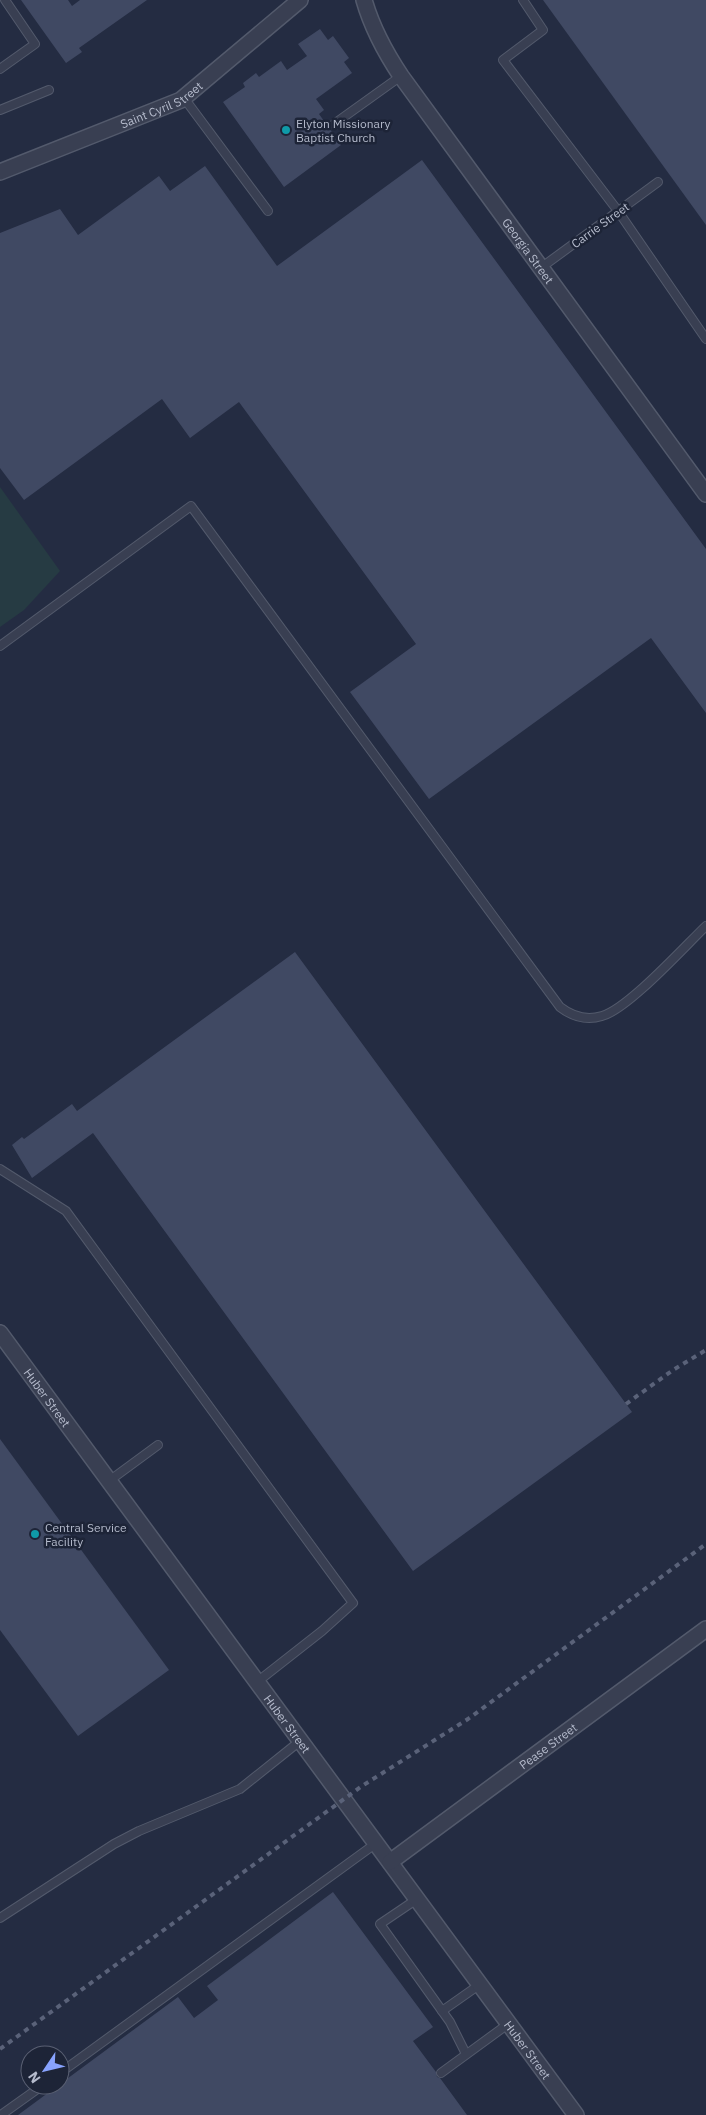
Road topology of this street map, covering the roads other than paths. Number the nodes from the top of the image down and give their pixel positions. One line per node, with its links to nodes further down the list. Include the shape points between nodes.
1 (5, 0): 5 (lane, via 35,44)
2 (300, 0): 8 (street, Saint Cyril Street)
3 (364, 0): 6 (street, Georgia Street, via 370,23)
4 (523, 0): 14 (lane, via 543,30 504,60)
5 (0, 69)
6 (401, 76): 10 (lane); 15 (street, Georgia Street)
7 (49, 90): 9 (lane)
8 (184, 98): 11 (street, Saint Cyril Street); 13 (lane)
9 (0, 110)
10 (334, 124)
11 (0, 172)
12 (658, 182): 14 (lane, Carrie Street)
13 (268, 211)
14 (618, 211): 15 (lane, Carrie Street); 16 (lane)
15 (542, 268): 17 (street, Georgia Street)
16 (706, 339)
17 (706, 494)
18 (0, 646): 19 (lane, via 191,506 560,1007 573,1017 604,1016 622,1006)
19 (706, 926)
20 (0, 1169): 25 (lane, via 66,1212 353,1603)
21 (0, 1333): 23 (street, Huber Street)
22 (158, 1445): 23 (lane)
23 (109, 1481): 25 (street, Huber Street)
24 (706, 1629): 28 (street, Pease Street)
25 (257, 1682): 26 (street, Huber Street)
26 (300, 1741): 27 (street, Huber Street); 30 (lane, via 240,1789 114,1844)
27 (375, 1844): 28 (street, Huber Street); 35 (lane)
28 (390, 1862): 29 (street, Huber Street)
29 (417, 1899): 31 (street, Huber Street); 32 (lane, via 380,1924)
30 (0, 1918)
31 (479, 1985): 32 (lane); 33 (street, Huber Street)
32 (442, 2011): 34 (lane)
33 (508, 2024): 34 (lane); 39 (street, Huber Street)
34 (466, 2054): 36 (lane)
35 (70, 2066)
36 (441, 2073)
37 (29, 2095): 38 (lane)
38 (1, 2115)
39 (576, 2115)

